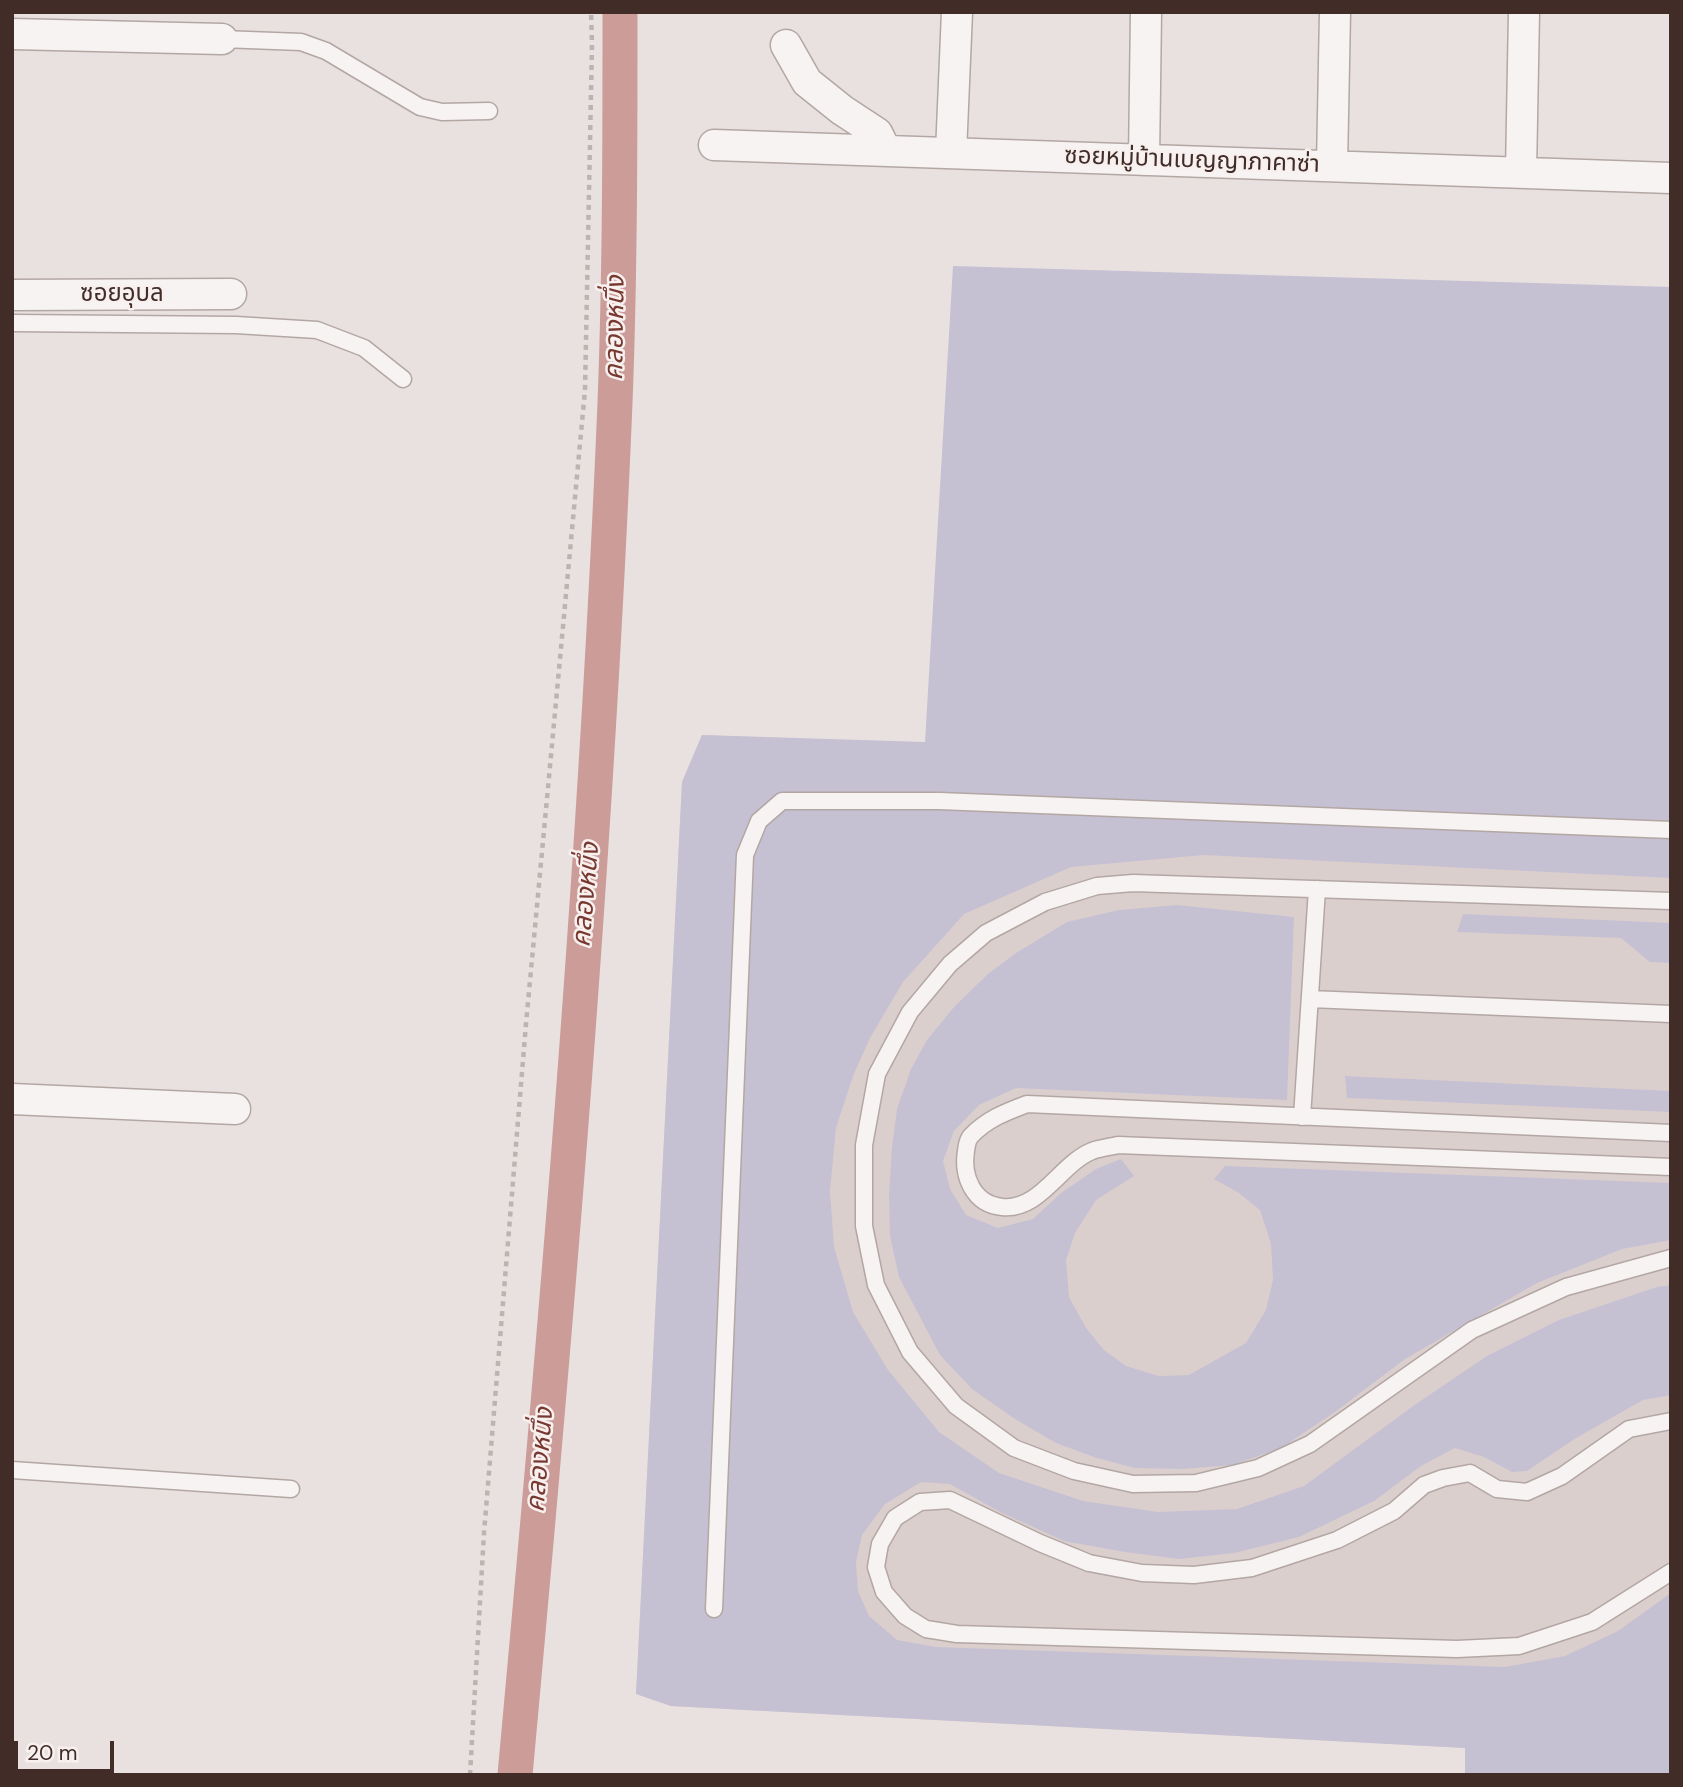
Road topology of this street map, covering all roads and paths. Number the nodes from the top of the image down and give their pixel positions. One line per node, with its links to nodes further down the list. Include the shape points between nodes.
1 (591, 12): 37 (path, via 585,390 488,1478)
2 (957, 12): 12 (street)
3 (1146, 12): 13 (street)
4 (1335, 12): 14 (street)
5 (1524, 12): 15 (street)
6 (12, 34): 7 (street)
7 (222, 39): 9 (lane, via 301,42 326,51 420,107 451,113)
8 (786, 45): 11 (street, via 807,82 877,134)
9 (489, 111)
10 (714, 145): 11 (street, ซอยหมู่บ้านเบญญาภาคาซ่า)
11 (886, 151): 12 (street, ซอยหมู่บ้านเบญญาภาคาซ่า)
12 (951, 153): 13 (street, ซอยหมู่บ้านเบญญาภาคาซ่า)
13 (1144, 160): 14 (street, ซอยหมู่บ้านเบญญาภาคาซ่า)
14 (1332, 166): 15 (street, ซอยหมู่บ้านเบญญาภาคาซ่า)
15 (1521, 172): 16 (street, ซอยหมู่บ้านเบญญาภาคาซ่า)
16 (1671, 177)
17 (12, 295): 18 (street, ซอยอุบล)
18 (231, 295)
19 (12, 323): 20 (lane, via 317,330 365,348)
20 (403, 379)
21 (1671, 830): 36 (lane, via 939,800 782,801 759,821 745,855)
22 (1317, 889): 23 (lane); 24 (lane); 31 (lane, via 1097,886 1045,902 986,933 950,964 910,1012 877,1074 864,1145 864,1226 876,1285 910,1352 956,1406 1014,1448 1074,1471 1133,1484 1196,1483 1258,1468 1310,1444 1472,1330 1566,1287)
23 (1671, 901)
24 (1310, 999): 25 (lane); 28 (lane)
25 (1671, 1014)
26 (12, 1099): 27 (street)
27 (235, 1110)
28 (1302, 1116): 29 (lane); 30 (lane, via 1027,1104 993,1118 969,1138 964,1162 969,1186 982,1199 1002,1207 1028,1203 1091,1152 1118,1145)
29 (1671, 1133)
30 (1671, 1167)
31 (1671, 1258)
32 (1671, 1421): 35 (lane, via 1629,1429 1562,1476 1527,1492 1497,1489 1470,1473 1443,1478 1424,1485 1394,1511 1337,1540 1252,1569 1194,1575 1142,1573 1088,1563 950,1500 920,1502 895,1518 880,1544 876,1567 884,1592 905,1616 926,1629 957,1634 1457,1648 1519,1646 1592,1622)
33 (12, 1470): 34 (lane)
34 (290, 1489)
35 (1671, 1572)
36 (715, 1609)
37 (470, 1775)

